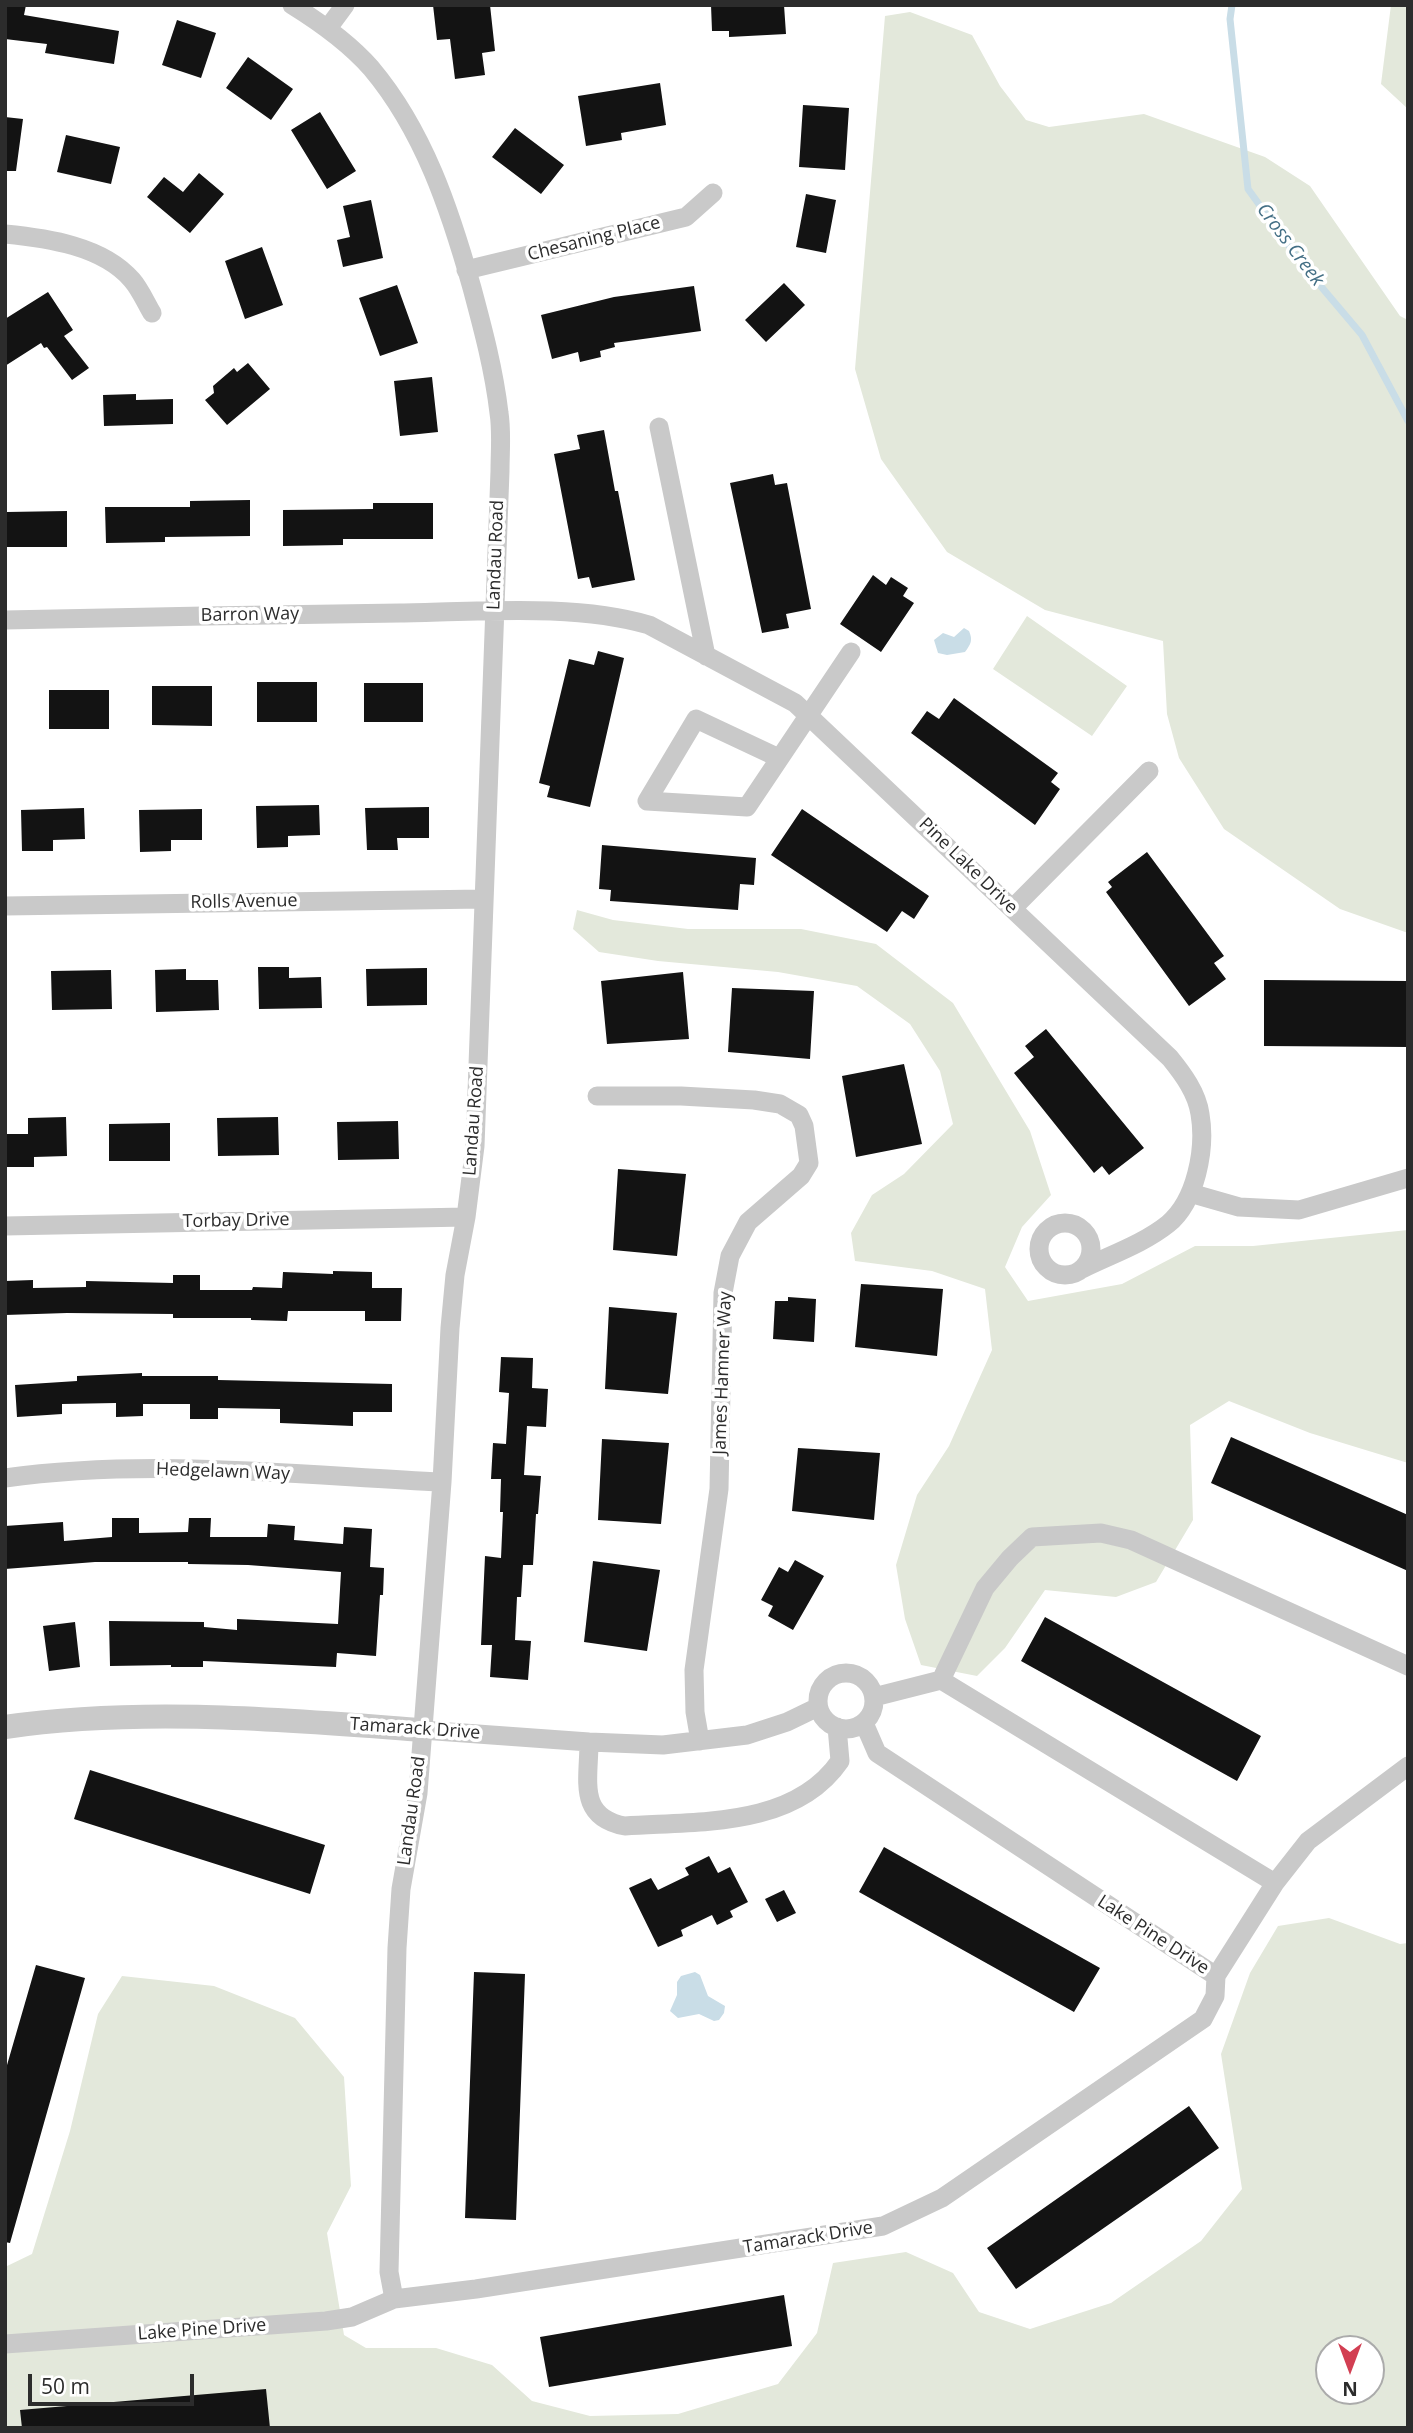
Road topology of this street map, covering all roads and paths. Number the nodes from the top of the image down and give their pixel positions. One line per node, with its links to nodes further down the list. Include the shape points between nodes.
1 (292, 5): 3 (street, Landau Road)
2 (345, 5): 3 (street)
3 (328, 28): 6 (street, Landau Road, via 371,68 404,114 442,195)
4 (713, 193): 6 (street, Chesaning Place, via 685,217)
5 (5, 234): 7 (street, via 66,243 108,261 132,279)
6 (466, 270): 9 (street, Landau Road, via 500,416)
7 (152, 313)
8 (659, 427): 12 (street)
9 (494, 611): 10 (street, Barron Way); 12 (street, Pine Lake Drive, via 627,618); 16 (street, Landau Road)
10 (5, 620)
11 (851, 652): 13 (street)
12 (706, 656): 13 (street, Pine Lake Drive)
13 (808, 714): 14 (street); 18 (street, Pine Lake Drive)
14 (779, 758): 14 (street, via 747,807 647,801 696,719)
15 (1149, 771): 18 (street)
16 (483, 899): 17 (street, Rolls Avenue); 22 (street, Landau Road, via 475,1146)
17 (5, 906)
18 (1013, 908): 21 (street, Pine Lake Drive, via 1185,1077 1200,1113 1202,1137)
19 (597, 1096): 35 (street, James Hamner Way, via 718,1097 780,1104 799,1115 808,1150 809,1163 802,1176 748,1222 737,1239 723,1293 719,1489 694,1670)
20 (1408, 1178): 21 (street, via 1299,1210 1239,1207)
21 (1190, 1193): 24 (street, Pine Lake Drive, via 1170,1222 1154,1234)
22 (466, 1217): 23 (street, Torbay Drive); 26 (street, Landau Road, via 450,1328)
23 (5, 1226)
24 (1082, 1269)
25 (5, 1478): 26 (street, Hedgelawn Way, via 175,1469)
26 (442, 1482): 34 (street, Landau Road)
27 (1408, 1666): 28 (street, via 1131,1540 1101,1533 1032,1537 1017,1550 985,1588)
28 (941, 1680): 29 (street); 38 (street)
29 (874, 1697): 30 (street, via 866,1681 841,1673 825,1681); 31 (street, via 874,1707)
30 (818, 1707): 33 (street, via 828,1723); 35 (street, Tamarack Drive, via 747,1735)
31 (864, 1723): 33 (street); 39 (street, Lake Pine Drive, via 877,1753)
32 (5, 1727): 34 (street, Tamarack Drive, via 165,1716)
33 (837, 1727): 36 (street, via 840,1761 809,1793 754,1814 625,1826 598,1816 589,1801)
34 (422, 1730): 36 (street, Tamarack Drive); 40 (street, Landau Road, via 397,1948 389,2272)
35 (700, 1741): 36 (street, Tamarack Drive, via 663,1745)
36 (589, 1742)
37 (1408, 1766): 38 (street, Lake Pine Drive, via 1308,1841)
38 (1275, 1883): 39 (street, Lake Pine Drive)
39 (1216, 1976): 40 (street, Tamarack Drive, via 1215,1996 1203,2019 942,2198 883,2226)
40 (394, 2299): 41 (street, Lake Pine Drive, via 352,2317 326,2321)
41 (5, 2344)

